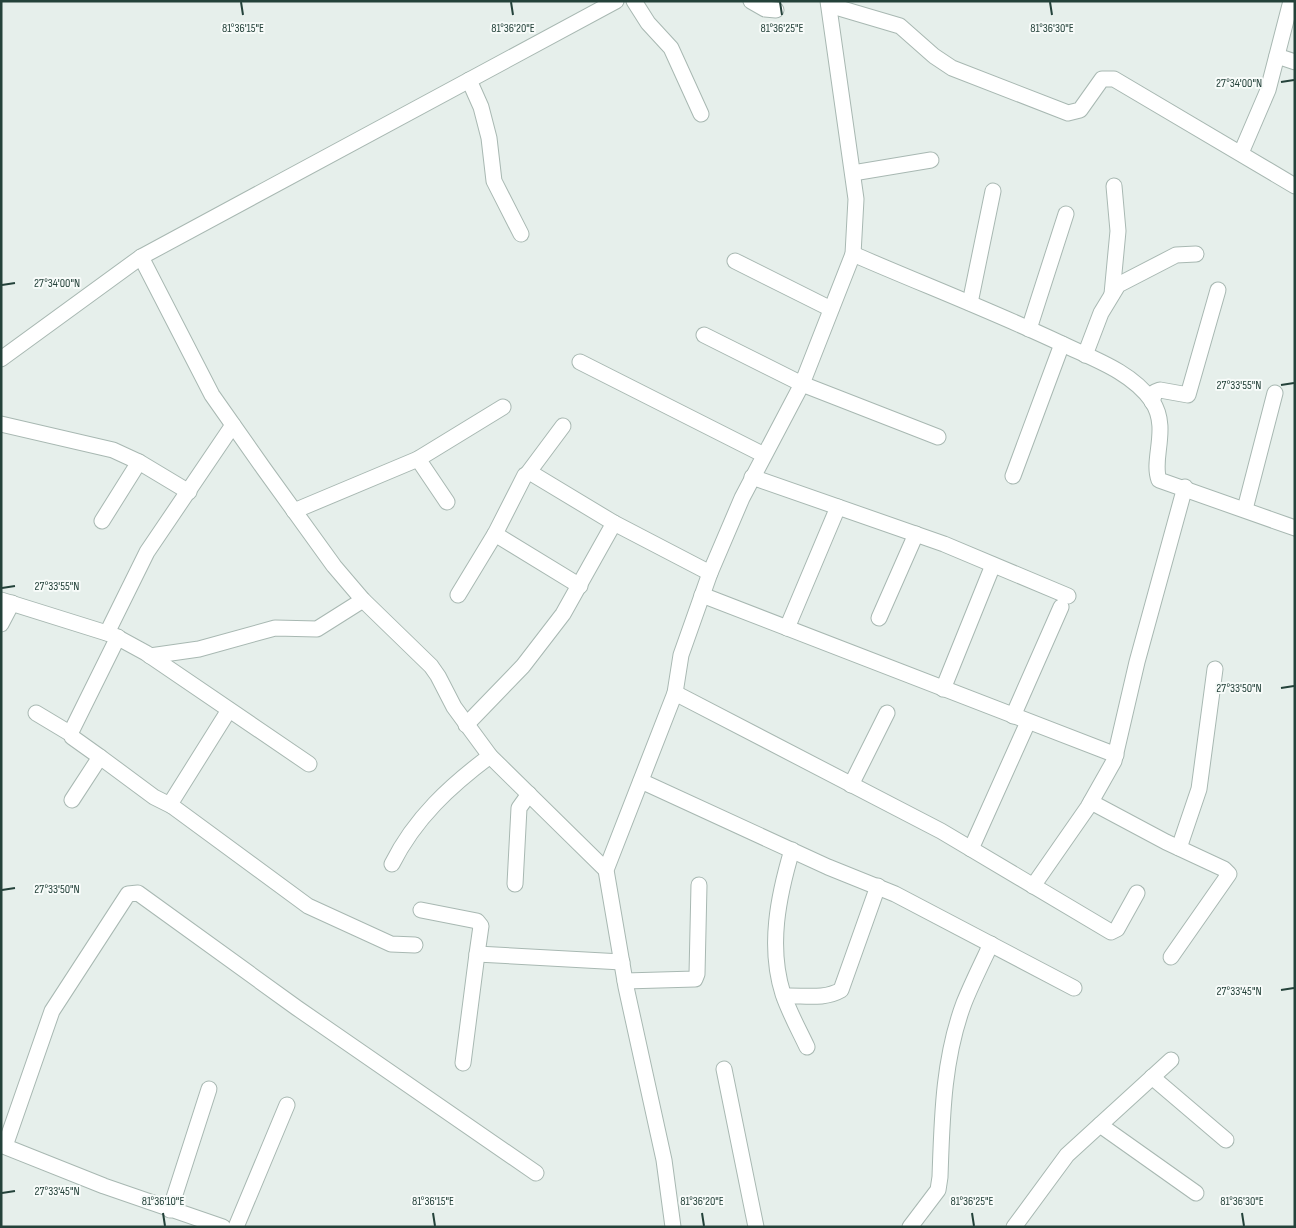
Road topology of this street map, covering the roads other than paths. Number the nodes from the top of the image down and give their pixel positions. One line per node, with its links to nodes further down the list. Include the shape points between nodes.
1 (616, 1): 9 (street)
2 (634, 1): 10 (street, via 670,48)
3 (751, 1): 6 (street)
4 (1291, 1): 7 (street)
5 (828, 3): 11 (street, via 900,26 952,68 1068,113 1080,110 1102,79 1114,78); 13 (street)
6 (776, 10)
7 (1277, 56): 8 (street); 11 (street, via 1268,90)
8 (1295, 62)
9 (469, 80): 18 (street, via 481,107 489,138 494,181); 21 (street)
10 (701, 114)
11 (1241, 153): 15 (street)
12 (931, 160): 13 (street)
13 (853, 173): 19 (street, via 856,198)
14 (1114, 186): 24 (street, via 1118,231)
15 (1295, 186)
16 (993, 191): 25 (street)
17 (1066, 214): 27 (street)
18 (521, 234)
19 (853, 254): 25 (street); 26 (street)
20 (1196, 254): 24 (street, via 1176,255 1118,285)
21 (141, 257): 31 (street); 38 (street, via 212,395)
22 (735, 261): 26 (street)
23 (1218, 290): 35 (street, via 1188,395 1160,390 1155,392)
24 (1112, 294): 30 (street)
25 (970, 302): 27 (street)
26 (831, 310): 33 (street)
27 (1029, 329): 29 (street)
28 (704, 336): 33 (street)
29 (1062, 344): 30 (street); 45 (street)
30 (1085, 355): 35 (street, via 1126,377)
31 (1, 359)
32 (580, 362): 41 (street)
33 (802, 384): 40 (street); 41 (street)
34 (1275, 393): 51 (street)
35 (1152, 402): 47 (street, via 1160,427 1158,478)
36 (503, 407): 42 (street)
37 (1, 424): 43 (street, via 97,446)
38 (233, 425): 48 (street); 52 (street)
39 (564, 426): 44 (street)
40 (938, 437)
41 (764, 455): 46 (street)
42 (418, 458): 49 (street); 52 (street)
43 (139, 462): 48 (street); 53 (street)
44 (528, 473): 54 (street); 56 (street)
45 (1013, 476)
46 (752, 477): 50 (street); 59 (street)
47 (1185, 487): 51 (street); 80 (street, via 1136,662)
48 (189, 492): 68 (street, via 147,552)
49 (447, 502)
50 (838, 507): 57 (street); 67 (street)
51 (1245, 509): 55 (street)
52 (294, 511): 63 (street)
53 (102, 521)
54 (614, 523): 59 (street); 60 (street)
55 (1295, 528)
56 (495, 534): 60 (street); 61 (street)
57 (916, 534): 58 (street); 65 (street)
58 (993, 565): 71 (street); 76 (street, via 1064,602)
59 (710, 573): 62 (street)
60 (580, 586): 78 (street, via 563,614 522,666)
61 (458, 595)
62 (702, 595): 67 (street); 72 (street, via 681,655)
63 (363, 600): 69 (street, via 317,629 275,628 199,649); 78 (street, via 431,666)
64 (7, 601): 66 (street); 68 (street)
65 (879, 618)
66 (1, 624)
67 (787, 628): 71 (street)
68 (113, 635): 69 (street); 79 (street)
69 (150, 656): 73 (street)
70 (1215, 669): 90 (street, via 1199,789)
71 (943, 689): 76 (street)
72 (674, 693): 84 (street); 85 (street)
73 (229, 710): 83 (street); 89 (street, via 172,801)
74 (887, 713): 85 (street)
75 (36, 714): 79 (street)
76 (1013, 716): 77 (street)
77 (1028, 722): 80 (street); 91 (street)
78 (466, 725): 81 (street)
79 (71, 734): 82 (street)
80 (1116, 755): 88 (street)
81 (490, 756): 86 (street); 93 (street, via 455,782 427,810 403,841)
82 (100, 757): 87 (street); 89 (street, via 154,797)
83 (309, 764)
84 (640, 781): 92 (street); 94 (street)
85 (851, 785): 91 (street)
86 (529, 794): 94 (street); 95 (street, via 519,808)
87 (72, 800)
88 (1091, 802): 90 (street); 98 (street)
89 (172, 806): 102 (street, via 308,906 391,944)
90 (1179, 848): 104 (street, via 1229,874)
91 (971, 849): 98 (street)
92 (792, 850): 97 (street); 108 (street, via 780,891 777,920 777,970)
93 (392, 864)
94 (606, 870): 105 (street)
95 (515, 884)
96 (699, 885): 106 (street, via 695,979)
97 (878, 886): 101 (street); 108 (street, via 841,990 816,997)
98 (1033, 886): 99 (street, via 1110,932 1117,929)
99 (1137, 893)
100 (422, 910): 103 (street, via 477,921 481,926)
101 (991, 944): 107 (street); 126 (street, via 964,1003 952,1044 944,1088 938,1190)
102 (415, 945)
103 (477, 954): 105 (street); 111 (street)
104 (1171, 956)
105 (622, 962): 106 (street)
106 (625, 981): 124 (street, via 664,1160)
107 (1074, 988)
108 (784, 996): 109 (street)
109 (807, 1047)
110 (1171, 1060): 113 (street)
111 (463, 1063)
112 (724, 1069): 125 (street)
113 (1152, 1077): 116 (street); 117 (street)
114 (209, 1088): 121 (street)
115 (287, 1105): 123 (street)
116 (1100, 1125): 120 (street); 127 (street, via 1066,1155)
117 (1226, 1140)
118 (3, 1145): 119 (street, via 52,1011 128,894 133,892); 121 (street)
119 (536, 1173)
120 (1196, 1193)
121 (170, 1210): 122 (street)
122 (223, 1227)
123 (236, 1227)
124 (673, 1227)
125 (756, 1227)
126 (910, 1227)
127 (1014, 1227)

